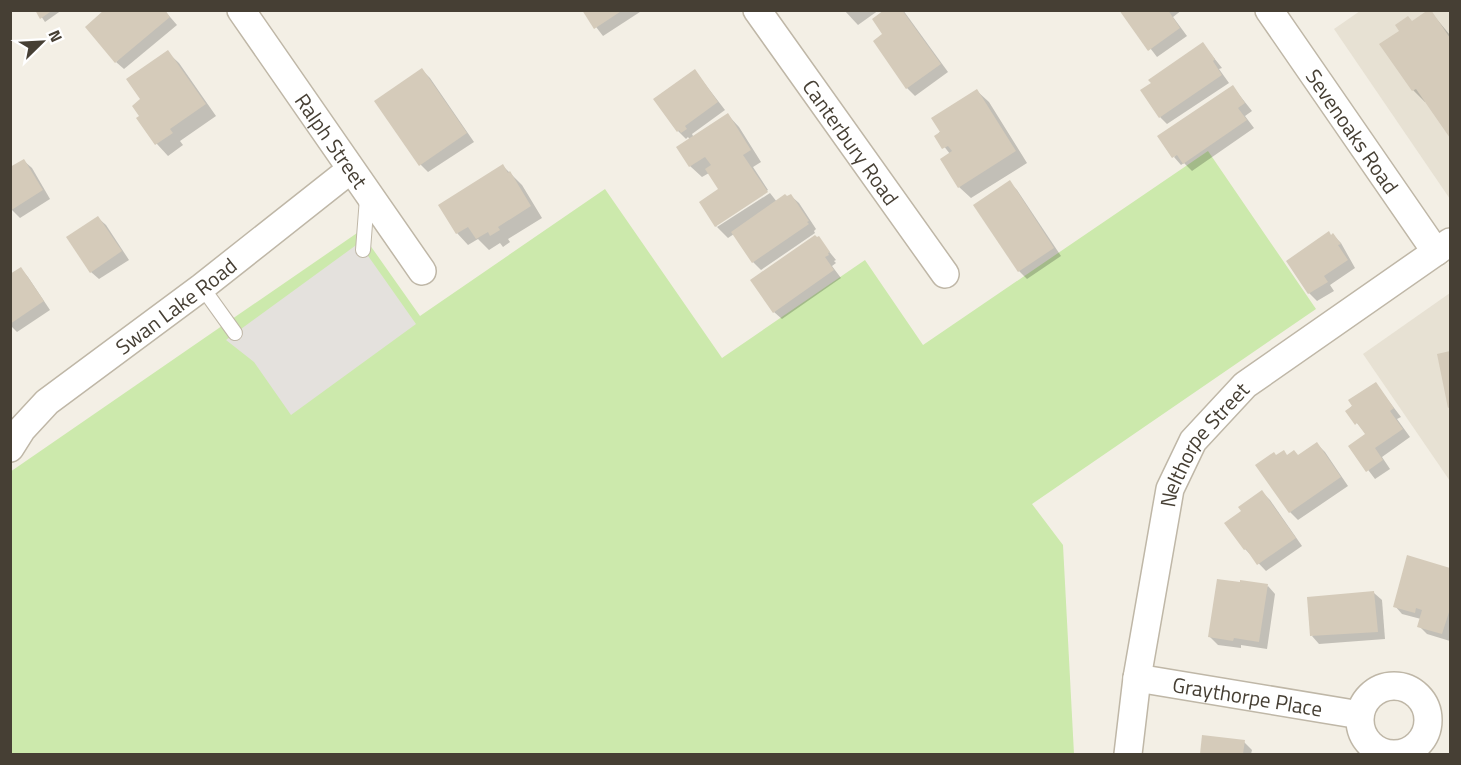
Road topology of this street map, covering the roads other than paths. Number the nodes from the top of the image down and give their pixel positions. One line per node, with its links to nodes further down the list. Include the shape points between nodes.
1 (241, 10): 4 (street, Ralph Street)
2 (758, 10): 9 (street, Canterbury Road)
3 (1269, 10): 6 (street, Sevenoaks Road)
4 (350, 170): 5 (street, Ralph Street); 10 (street, Swan Lake Road)
5 (368, 195): 7 (lane); 8 (street, Ralph Street)
6 (1443, 247): 13 (street, Nelthorpe Street, via 1245,385 1192,441 1170,489)
7 (363, 250)
8 (422, 271)
9 (945, 274)
10 (202, 287): 11 (lane); 12 (street, Swan Lake Road, via 47,402)
11 (235, 333)
12 (10, 448)
13 (1137, 678): 14 (street, Graythorpe Place); 15 (street, Nelthorpe Street)
14 (1360, 715)
15 (1128, 754)

